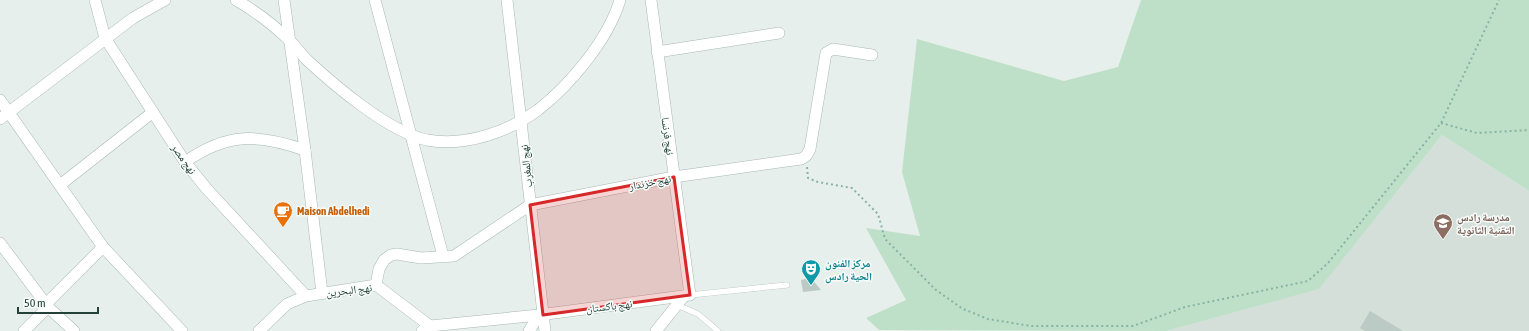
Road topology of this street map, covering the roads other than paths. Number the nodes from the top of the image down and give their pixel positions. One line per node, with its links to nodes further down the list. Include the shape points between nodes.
1 (95, 0): 10 (street, نهج مصر)
2 (165, 0): 10 (street, via 132,18)
3 (236, 0): 11 (street)
4 (284, 0): 11 (street)
5 (375, 0): 18 (street)
6 (507, 0): 17 (street, نهج المغرب)
7 (620, 0): 17 (street, via 605,33 577,72 545,104)
8 (651, 0): 12 (street, نهج فرنسا)
9 (779, 33): 12 (street)
10 (105, 38): 15 (street, نهج مصر); 16 (street)
11 (291, 42): 18 (street, via 306,59 350,96 385,121); 19 (street)
12 (657, 52): 21 (street, نهج فرنسا)
13 (872, 54): 21 (street, نهج خزندار, via 833,49 826,53 810,149 806,156 801,159)
14 (0, 100): 16 (street)
15 (153, 112): 20 (street, نهج مصر); 22 (street)
16 (4, 116): 22 (street)
17 (521, 122): 18 (street, via 484,136 461,141 426,140); 23 (street, نهج المغرب)
18 (411, 134): 26 (street)
19 (305, 150): 20 (street, via 264,139 236,139 214,145); 29 (street)
20 (185, 162): 30 (street, نهج مصر)
21 (674, 177): 23 (street, نهج خزندار); 31 (street, نهج فرنسا)
22 (60, 185): 25 (street)
23 (530, 205): 26 (street, نهج خزندار, via 462,252 454,256); 33 (street, نهج المغرب)
24 (0, 242): 32 (street)
25 (103, 247): 32 (street); 37 (street)
26 (443, 256): 27 (street, نهج خزندار, via 421,258 391,255 384,260 379,269)
27 (376, 285): 29 (street, نهج البحرين); 34 (street, نهج البحرين)
28 (787, 285): 31 (lane, نهج باكستان)
29 (322, 293): 30 (street, نهج البحرين)
30 (306, 296): 38 (street, نهج البحرين, via 287,304)
31 (683, 299): 33 (street, نهج باكستان); 41 (street); 42 (lane)
32 (47, 305): 35 (street); 36 (street)
33 (541, 315): 34 (street, نهج باكستان); 39 (street); 40 (street, نهج المغرب)
34 (426, 328)
35 (24, 331)
36 (74, 331)
37 (182, 331)
38 (259, 331)
39 (529, 331)
40 (545, 331)
41 (656, 331)
42 (718, 331)

